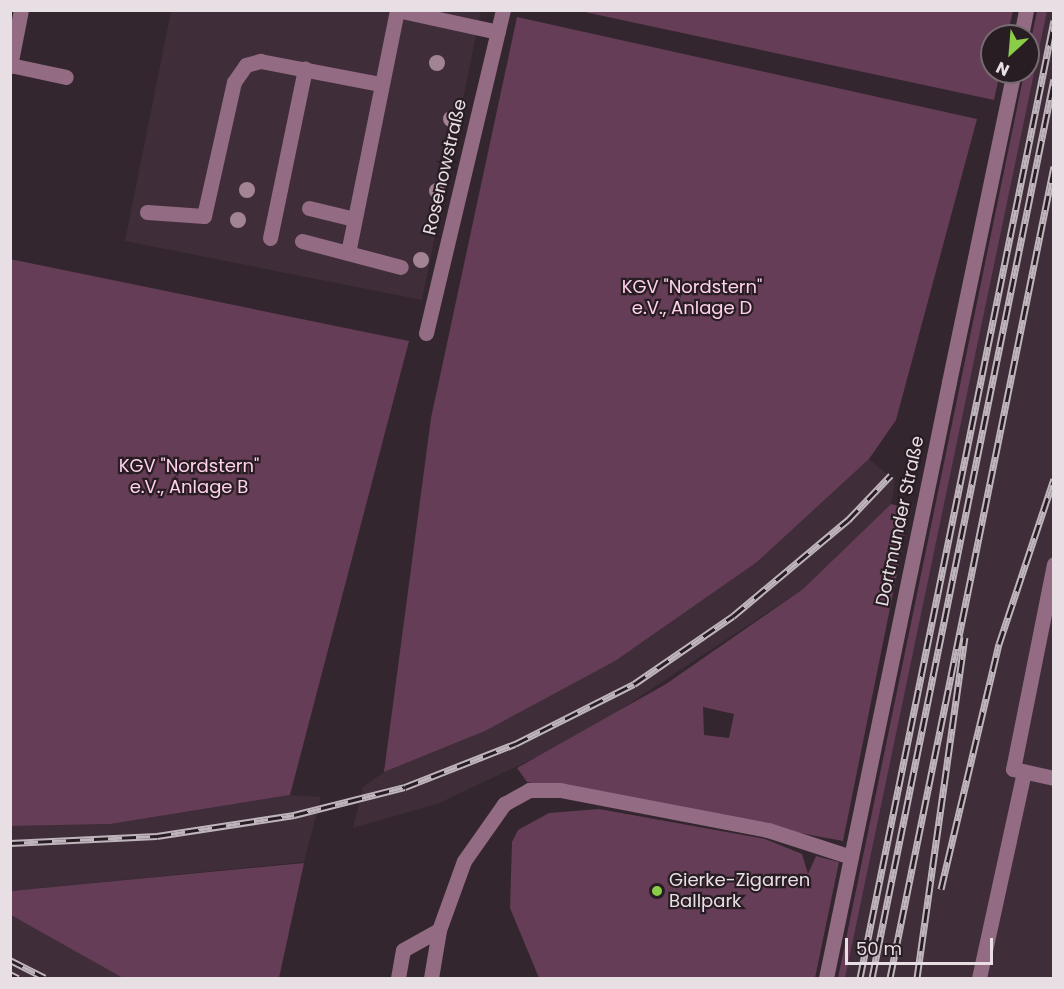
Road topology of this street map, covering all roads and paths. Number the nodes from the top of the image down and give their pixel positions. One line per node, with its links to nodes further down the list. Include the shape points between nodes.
1 (21, 10): 5 (street)
2 (397, 10): 4 (street); 8 (street)
3 (503, 10): 4 (street, Rosenowstraße)
4 (498, 32): 17 (street, Rosenowstraße)
5 (11, 65): 7 (street)
6 (305, 69): 8 (street); 11 (street, via 260,61 241,69 204,216); 13 (street)
7 (66, 77)
8 (381, 84): 12 (street)
9 (1011, 84): 21 (street, Dortmunder Straße, bridge)
10 (309, 208): 12 (street)
11 (147, 212)
12 (354, 219): 15 (street)
13 (270, 238)
14 (302, 241): 15 (street)
15 (348, 252): 16 (street)
16 (401, 267)
17 (426, 333)
18 (1053, 564): 19 (street, via 1013,769)
19 (1024, 772): 20 (street); 26 (street)
20 (1053, 778)
21 (851, 857): 22 (street, via 768,830 560,790 529,790 504,804 482,831 464,861); 25 (street, Dortmunder Straße)
22 (439, 930): 23 (street, via 403,950); 24 (street)
23 (398, 978)
24 (430, 978)
25 (826, 978)
26 (980, 978)

